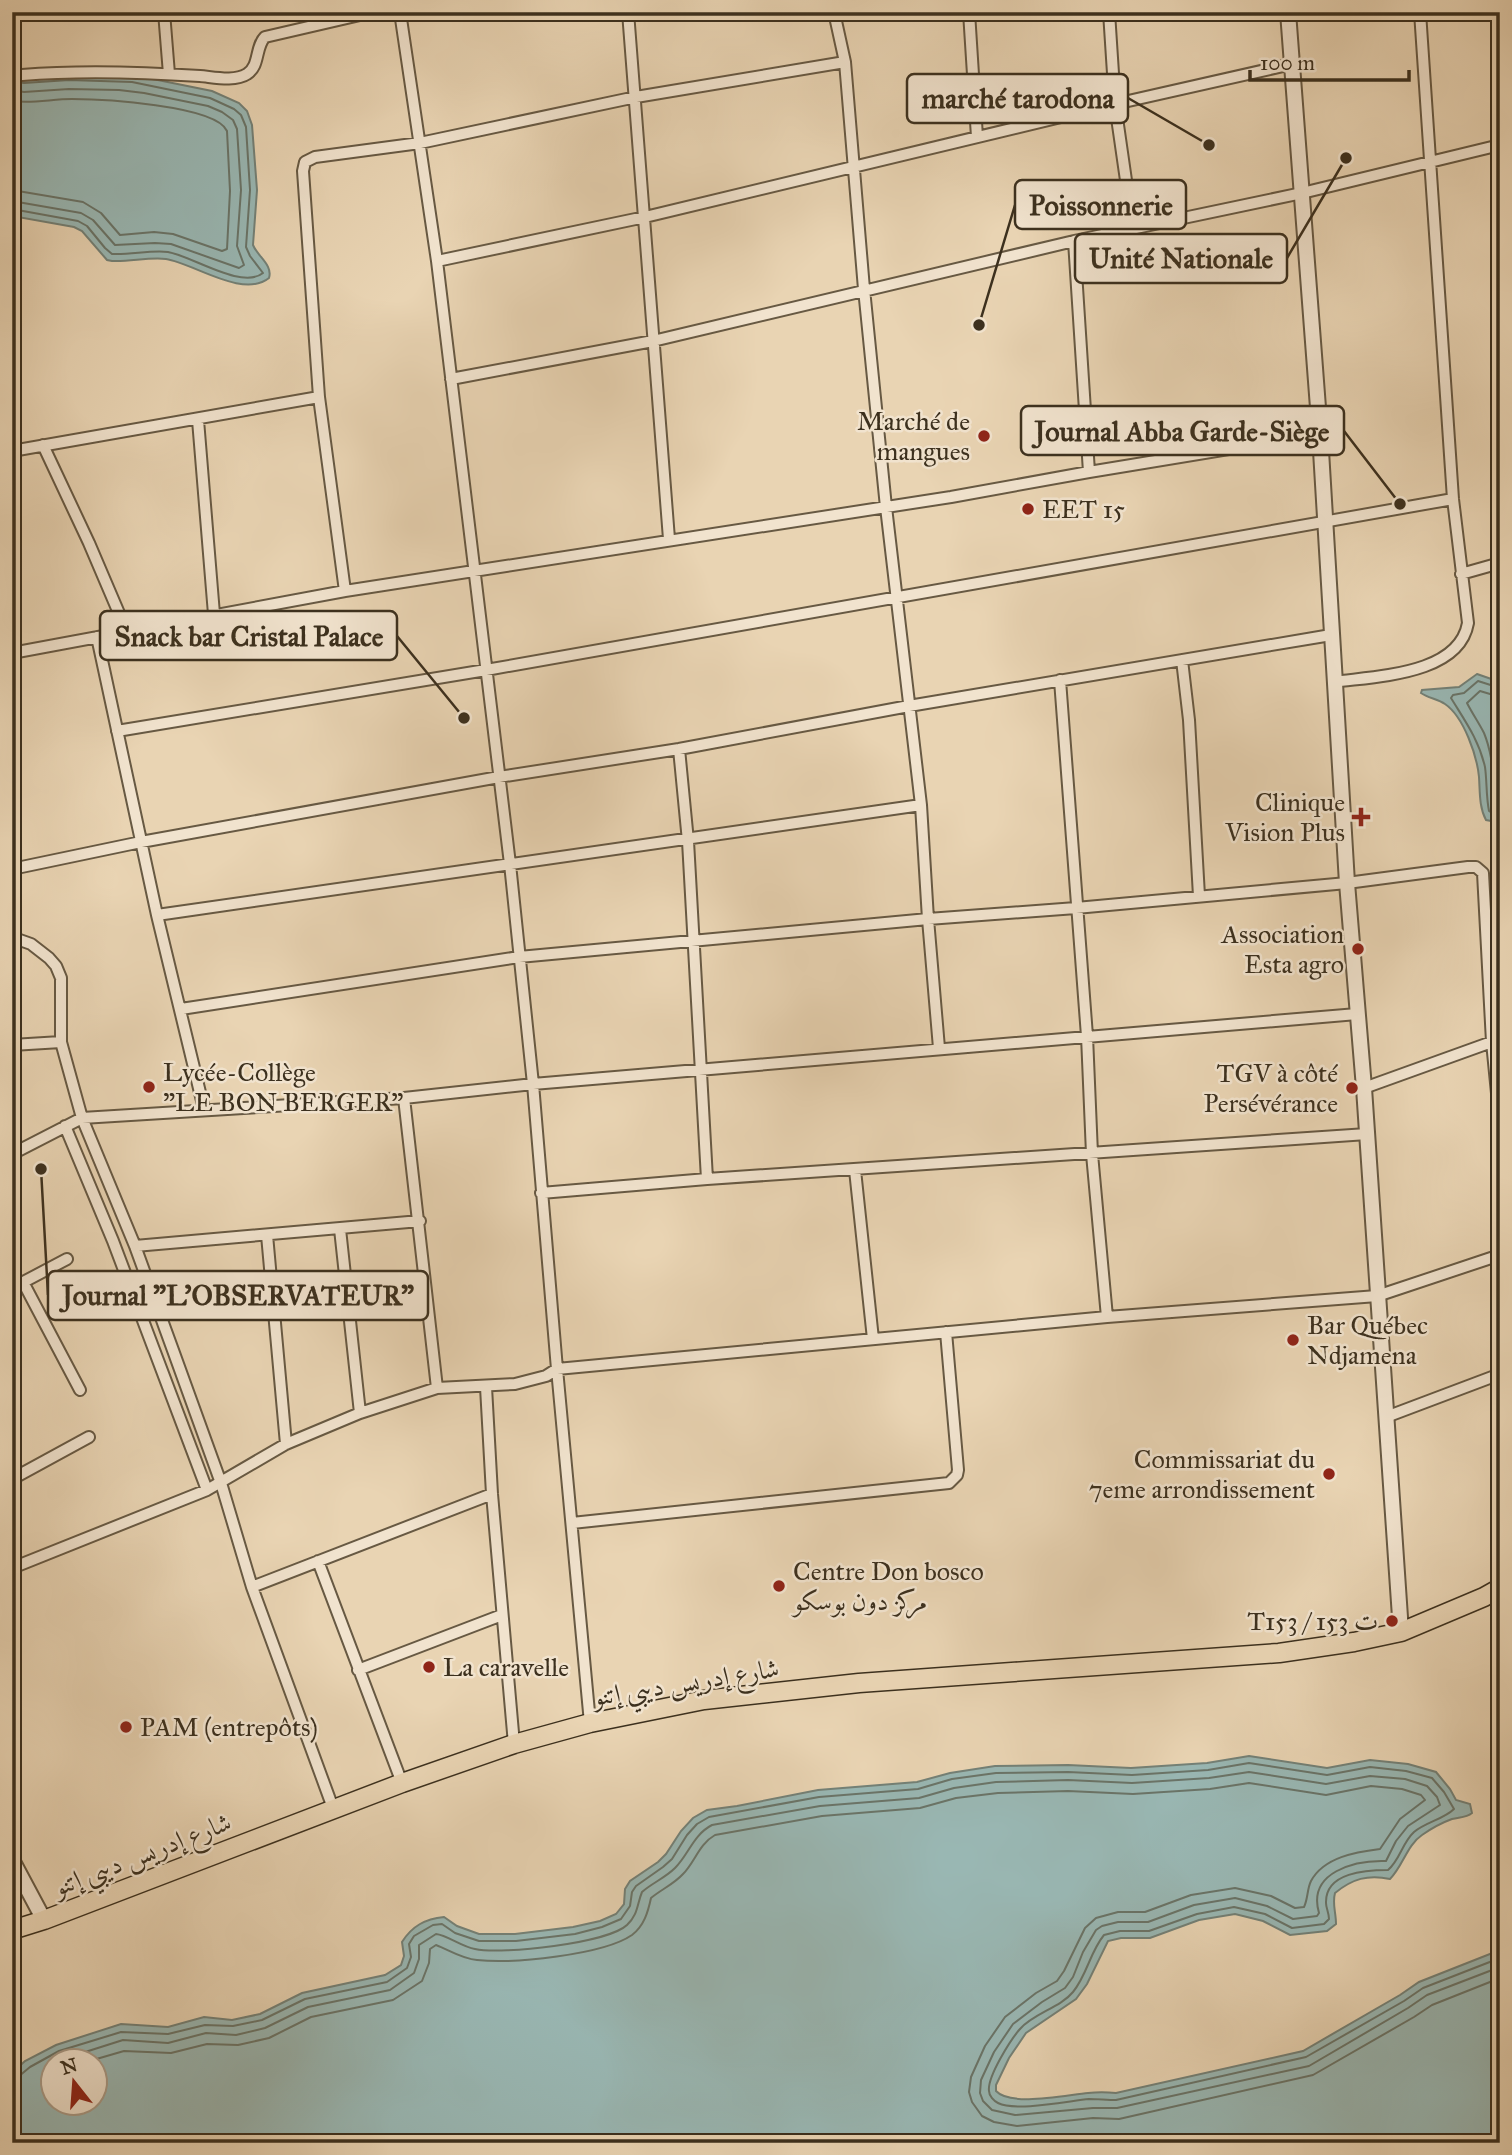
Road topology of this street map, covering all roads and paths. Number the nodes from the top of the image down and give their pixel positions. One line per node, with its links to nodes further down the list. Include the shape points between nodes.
1 (164, 12): 12 (street)
2 (373, 12): 12 (street, via 265,37 251,72 243,77)
3 (400, 12): 17 (street)
4 (628, 12): 14 (street)
5 (834, 12): 10 (street)
6 (969, 12): 16 (street)
7 (1109, 12): 15 (street)
8 (1288, 12): 11 (street)
9 (1420, 12): 19 (street)
10 (845, 62): 14 (street); 20 (street)
11 (1292, 64): 15 (street); 21 (street)
12 (169, 74): 13 (street, via 67,71)
13 (22, 75)
14 (636, 97): 17 (street); 22 (street)
15 (1115, 104): 16 (street); 23 (street)
16 (977, 137): 20 (street)
17 (420, 143): 25 (street); 29 (street, via 305,162)
18 (1500, 145): 19 (street)
19 (1431, 162): 21 (street); 35 (street)
20 (855, 166): 22 (street); 26 (street)
21 (1301, 193): 23 (street); 31 (street)
22 (645, 217): 25 (street); 27 (street)
23 (1133, 229): 24 (street)
24 (1074, 241): 26 (street); 34 (street)
25 (437, 261): 28 (street)
26 (864, 289): 27 (street); 36 (street)
27 (653, 341): 28 (street); 38 (street)
28 (451, 379): 40 (street)
29 (319, 397): 30 (street); 42 (street)
30 (198, 419): 32 (street); 44 (street)
31 (1320, 434): 34 (street); 37 (street)
32 (43, 445): 33 (street); 45 (street)
33 (12, 451)
34 (1090, 472): 36 (street)
35 (1453, 499): 37 (street); 41 (street)
36 (886, 507): 38 (street); 43 (street)
37 (1325, 521): 43 (street); 46 (street)
38 (669, 539): 40 (street)
39 (1500, 563): 41 (street)
40 (474, 570): 42 (street); 50 (street)
41 (1461, 574): 52 (street, via 1468,623 1455,648 1420,668)
42 (345, 591): 44 (street)
43 (896, 596): 50 (street); 53 (street)
44 (214, 614): 45 (street)
45 (127, 632): 47 (street)
46 (1331, 635): 49 (street); 52 (street)
47 (97, 637): 48 (street); 54 (street)
48 (12, 653)
49 (1182, 660): 51 (street); 63 (street)
50 (486, 670): 54 (street); 56 (street)
51 (1060, 680): 53 (street); 64 (street)
52 (1334, 682): 62 (street)
53 (909, 706): 55 (street); 57 (street)
54 (117, 731): 59 (street)
55 (679, 748): 56 (street); 58 (street)
56 (499, 777): 59 (street); 60 (street)
57 (921, 805): 58 (street); 66 (street)
58 (688, 841): 60 (street); 68 (street)
59 (141, 842): 61 (street); 65 (street)
60 (510, 864): 65 (street); 69 (street)
61 (12, 869)
62 (1347, 883): 63 (street); 71 (street); 73 (street, via 1468,867 1483,873)
63 (1199, 896): 64 (street)
64 (1076, 908): 66 (street); 72 (street)
65 (157, 915): 70 (street)
66 (928, 919): 68 (street); 76 (street)
67 (12, 935): 74 (street, via 56,966 62,991)
68 (692, 942): 69 (street); 77 (street)
69 (519, 957): 70 (street); 78 (street)
70 (181, 1009): 81 (street)
71 (1357, 1014): 72 (street); 79 (street)
72 (1087, 1036): 76 (street); 87 (street)
73 (1496, 1040): 79 (street); 83 (street)
74 (61, 1042): 75 (street); 82 (street)
75 (12, 1045)
76 (939, 1048): 77 (street)
77 (700, 1070): 78 (street); 89 (street)
78 (534, 1084): 80 (street); 90 (street)
79 (1364, 1088): 85 (street)
80 (404, 1098): 81 (street); 91 (street)
81 (204, 1109): 82 (street)
82 (82, 1118): 84 (street); 94 (street)
83 (1500, 1124)
84 (65, 1126): 86 (street); 104 (street)
85 (1367, 1134): 87 (street); 99 (street)
86 (12, 1154)
87 (1092, 1154): 88 (street); 100 (street)
88 (855, 1170): 89 (street); 102 (street)
89 (707, 1179): 90 (street)
90 (541, 1193): 105 (street)
91 (420, 1221): 92 (street); 108 (street)
92 (340, 1229): 93 (street); 110 (street)
93 (267, 1235): 94 (street); 113 (street)
94 (135, 1246): 103 (street)
95 (1500, 1255): 99 (street)
96 (67, 1259): 97 (street)
97 (23, 1282): 98 (street); 109 (street)
98 (12, 1288)
99 (1377, 1296): 100 (street); 111 (street)
100 (1107, 1317): 101 (street)
101 (946, 1332): 102 (street); 118 (street, via 958,1470 949,1483)
102 (873, 1339): 105 (street)
103 (174, 1353): 104 (street); 115 (street)
104 (158, 1359): 116 (street)
105 (556, 1369): 107 (street, via 533,1380); 118 (street)
106 (1500, 1374): 111 (street)
107 (485, 1387): 108 (street); 117 (street)
108 (437, 1388): 110 (street)
109 (80, 1390)
110 (360, 1413): 113 (street)
111 (1386, 1417): 124 (street)
112 (89, 1437): 114 (street)
113 (286, 1444): 115 (street)
114 (12, 1479)
115 (221, 1483): 116 (street); 121 (street)
116 (207, 1490): 120 (street)
117 (492, 1494): 119 (street); 123 (street)
118 (572, 1523): 126 (street)
119 (318, 1561): 121 (street); 125 (street)
120 (12, 1568)
121 (252, 1587): 129 (street)
122 (1500, 1588): 124 (main road, شارع إدريس ديبي إتنو)
123 (502, 1615): 125 (street); 127 (street)
124 (1401, 1632): 126 (main road, شارع إدريس ديبي إتنو, via 1279,1653 859,1683 704,1700)
125 (358, 1670): 128 (street)
126 (590, 1723): 127 (main road, شارع إدريس ديبي إتنو)
127 (514, 1744): 128 (main road, شارع إدريس ديبي إتنو)
128 (402, 1783): 129 (main road, شارع إدريس ديبي إتنو)
129 (333, 1808): 131 (main road, شارع إدريس ديبي إتنو)
130 (12, 1860): 131 (street)
131 (44, 1920): 132 (main road, شارع إدريس ديبي إتنو)
132 (12, 1930)

